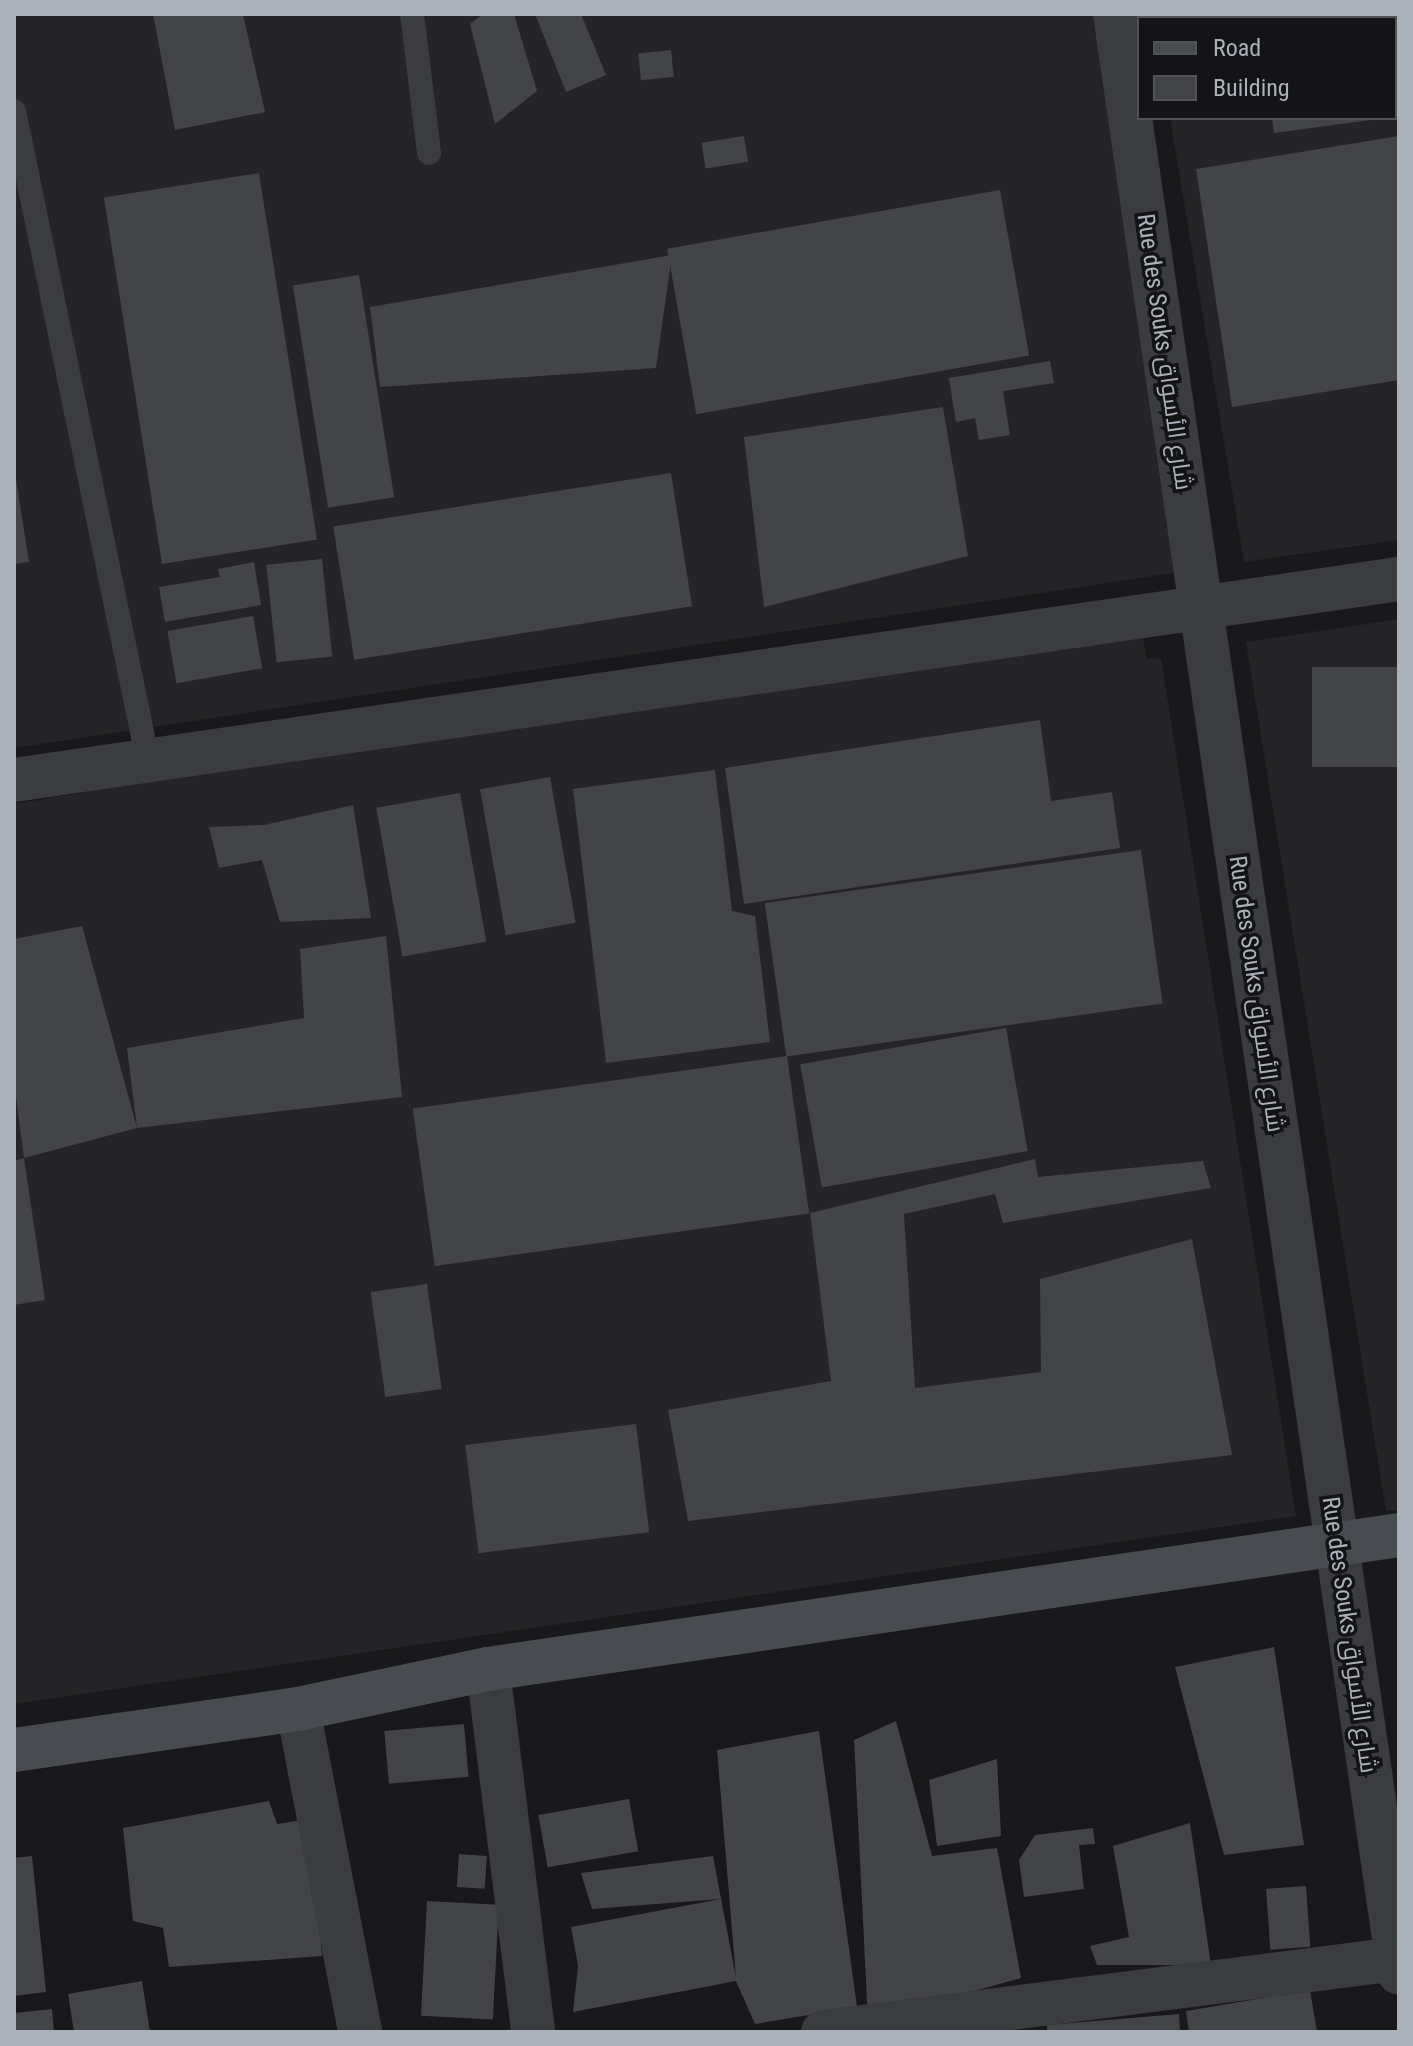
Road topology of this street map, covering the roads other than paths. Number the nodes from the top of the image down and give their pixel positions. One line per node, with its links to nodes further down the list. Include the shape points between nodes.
1 (412, 14): 4 (lane)
2 (1115, 14): 6 (street, Rue des Souks شارع الأسواق)
3 (14, 111): 7 (lane)
4 (429, 153)
5 (1399, 579): 6 (street)
6 (1201, 607): 7 (street); 10 (street, Rue des Souks شارع الأسواق)
7 (148, 761): 8 (street)
8 (14, 780)
9 (1399, 1535): 10 (main road)
10 (1335, 1544): 11 (main road); 14 (street, Rue des Souks شارع الأسواق)
11 (488, 1669): 12 (main road); 17 (street)
12 (298, 1709): 13 (main road); 16 (street)
13 (14, 1750)
14 (1398, 1966): 15 (street)
15 (984, 2024): 18 (street)
16 (360, 2032)
17 (533, 2032)
18 (823, 2032)

